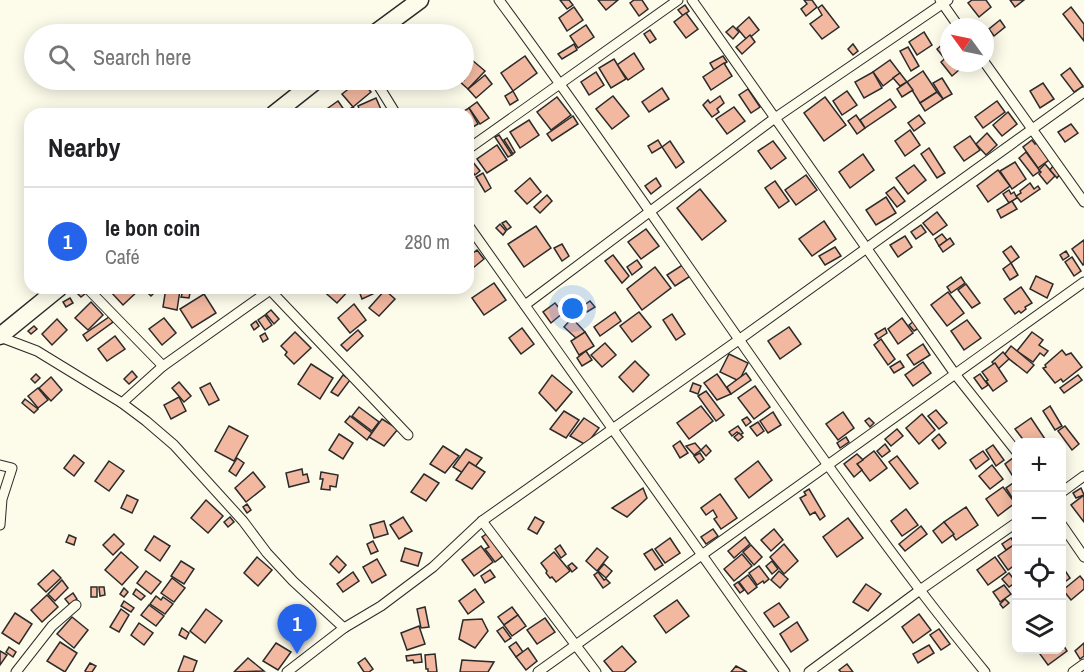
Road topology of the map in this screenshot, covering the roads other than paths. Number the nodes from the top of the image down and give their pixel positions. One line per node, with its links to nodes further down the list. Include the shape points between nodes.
1 (420, 0): 7 (highway)
2 (500, 0): 9 (street)
3 (678, 0): 9 (street)
4 (692, 0): 15 (street)
5 (943, 1): 6 (street); 15 (street)
6 (953, 18)
7 (388, 24)
8 (991, 72): 16 (street)
9 (561, 83): 17 (street); 19 (street)
10 (304, 90): 13 (highway)
11 (381, 90): 14 (street)
12 (1084, 92): 16 (street)
13 (282, 108)
14 (392, 108)
15 (775, 118): 19 (street); 21 (street)
16 (1032, 129): 18 (street); 21 (street)
17 (474, 145)
18 (1084, 202)
19 (650, 211): 27 (street); 29 (street)
20 (474, 233): 27 (street)
21 (866, 247): 29 (street); 31 (street)
22 (1084, 282): 31 (street)
23 (52, 294): 28 (highway)
24 (93, 294): 30 (street)
25 (265, 294): 30 (street)
26 (277, 294): 34 (street)
27 (525, 305): 33 (street)
28 (0, 337): 32 (street, via 37,351)
29 (740, 339): 33 (street); 37 (street)
30 (163, 366): 32 (street)
31 (955, 374): 35 (street); 37 (street)
32 (122, 403): 48 (street, via 174,445 267,553)
33 (612, 428): 40 (street); 44 (street)
34 (408, 435)
35 (1012, 445)
36 (0, 465): 41 (street, via 12,468 2,499)
37 (828, 465): 44 (street); 46 (street)
38 (1084, 476): 39 (street)
39 (1066, 489)
40 (482, 521): 48 (street, via 434,567); 49 (street)
41 (0, 525)
42 (1012, 526): 46 (street)
43 (1066, 531): 45 (street)
44 (702, 554): 49 (street); 55 (street)
45 (1084, 557)
46 (920, 590): 56 (street); 57 (street)
47 (76, 605): 51 (street, via 52,626)
48 (344, 628): 52 (street)
49 (575, 645): 53 (street); 54 (street)
50 (1084, 664): 58 (street)
51 (16, 672)
52 (286, 672)
53 (538, 672)
54 (596, 672)
55 (785, 672)
56 (809, 672)
57 (985, 672)
58 (1073, 672)

